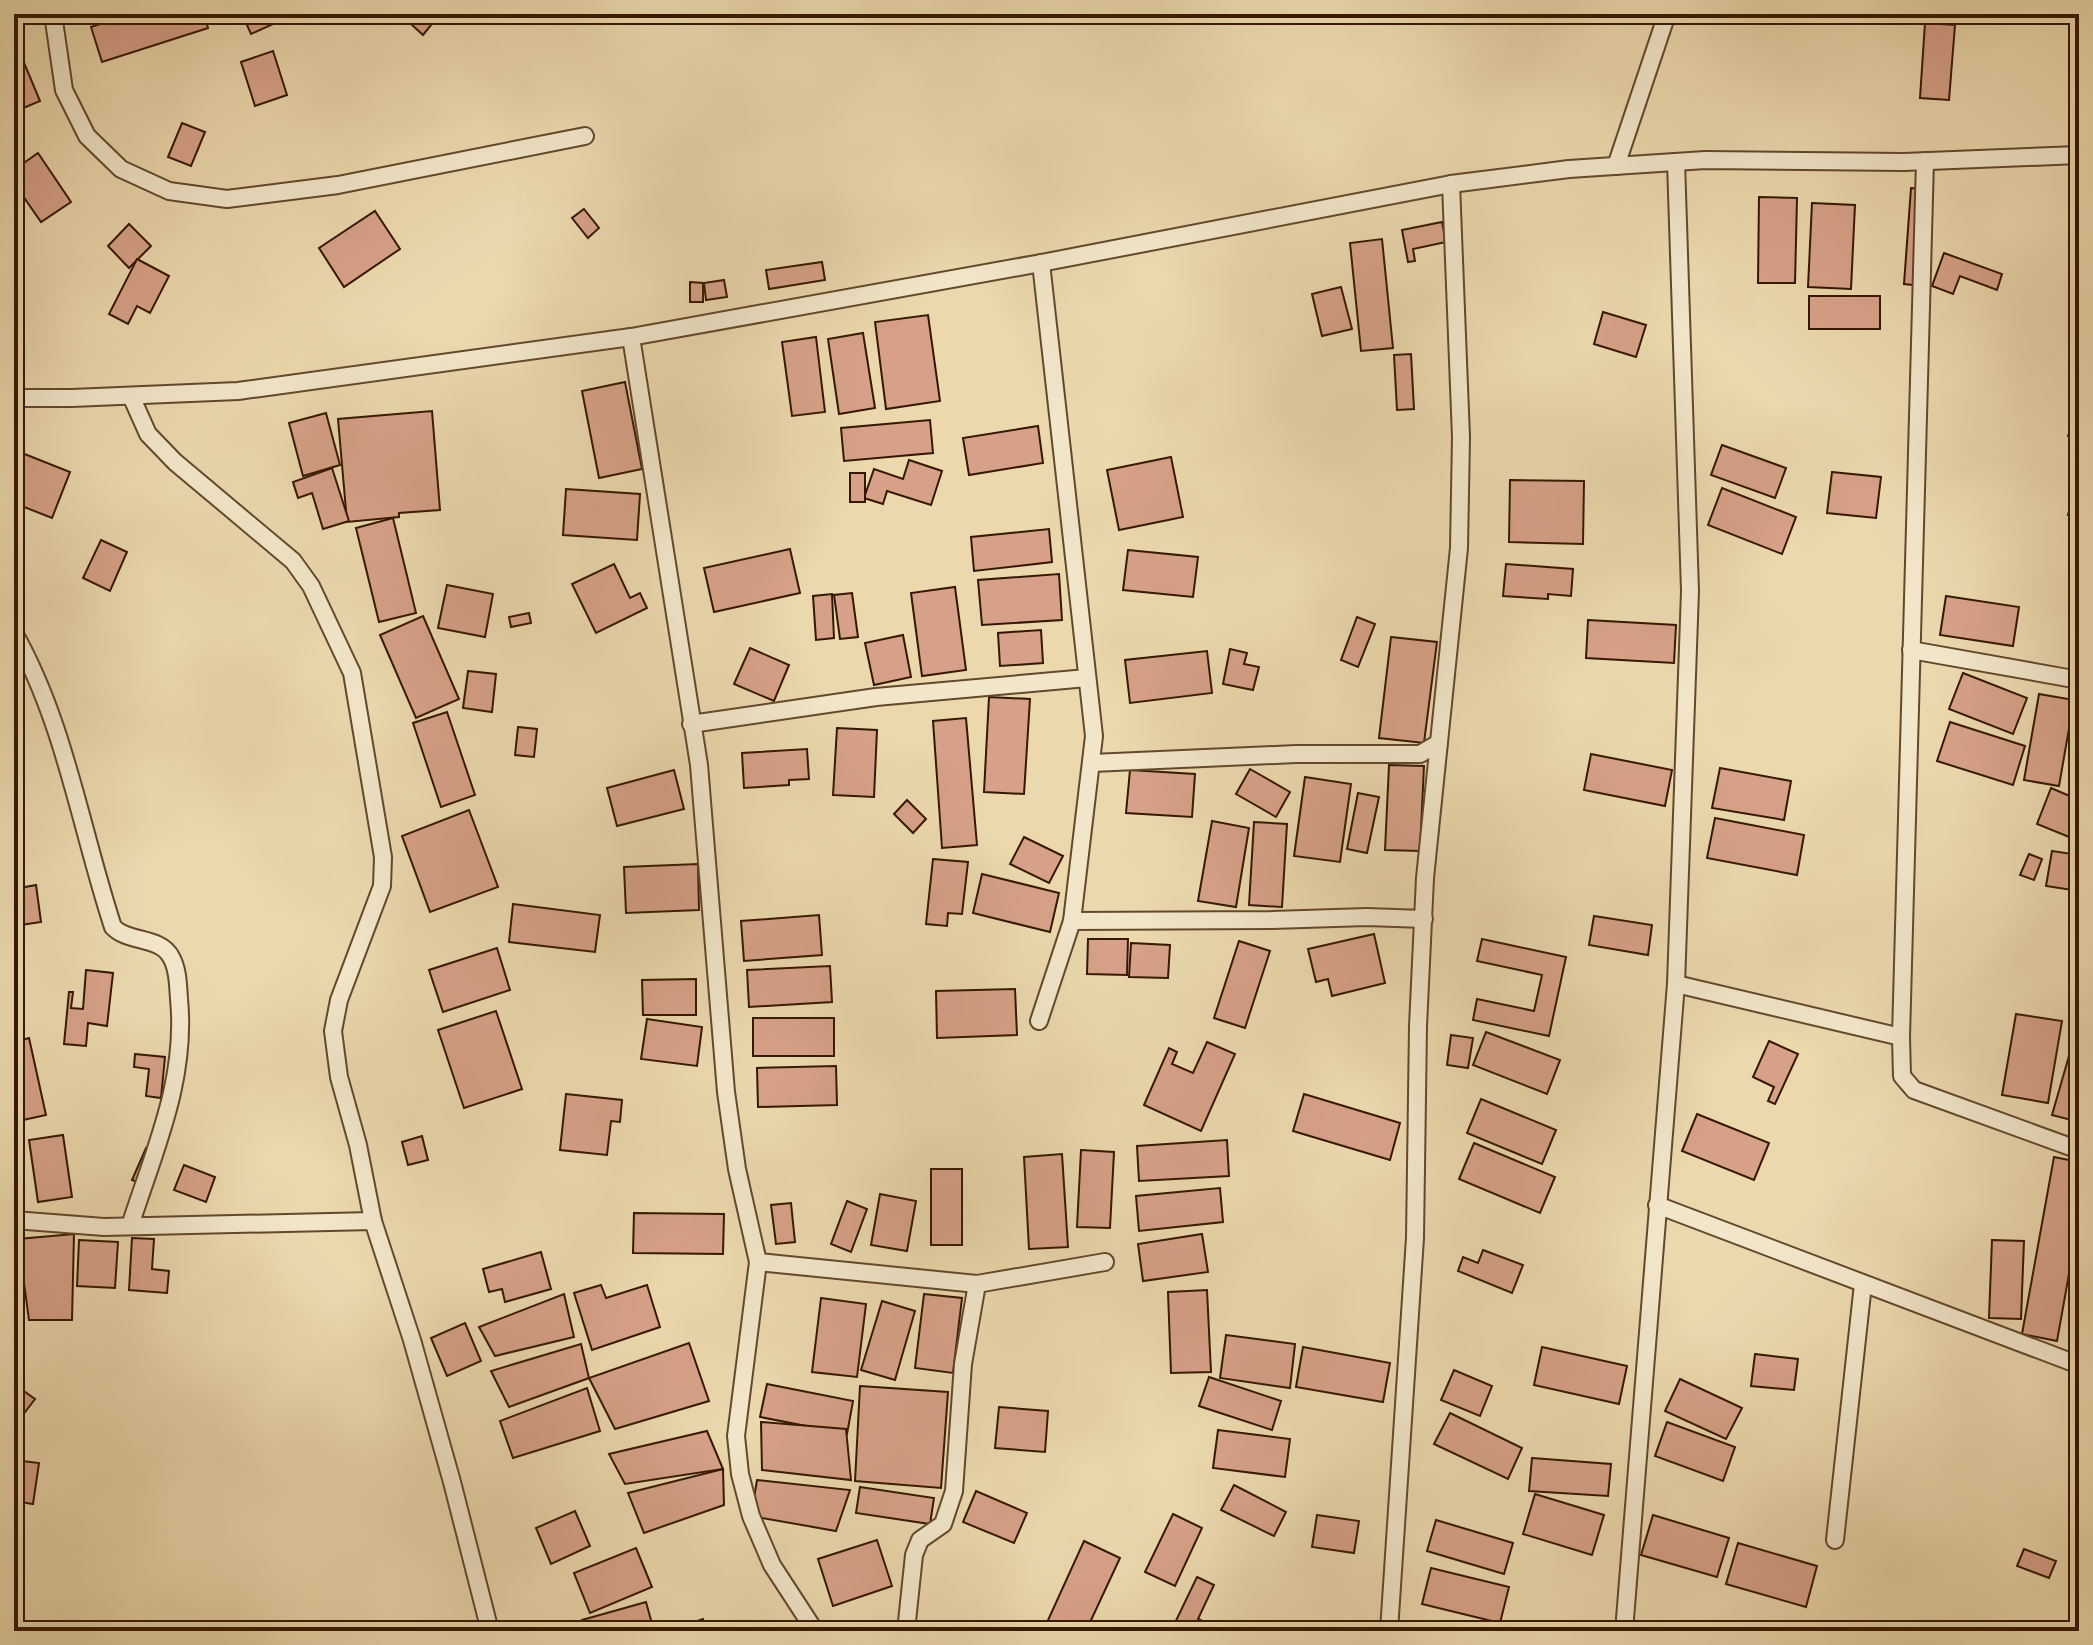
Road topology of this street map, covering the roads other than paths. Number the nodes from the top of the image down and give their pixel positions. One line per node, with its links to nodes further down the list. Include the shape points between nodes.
1 (53, 14): 3 (street, via 64,90 87,136 121,169 169,191 227,199 338,185)
2 (1667, 14): 7 (street)
3 (585, 136)
4 (2079, 155): 5 (street)
5 (1925, 161): 6 (street); 14 (street)
6 (1676, 162): 7 (street); 22 (street, via 1690,591)
7 (1616, 166): 8 (street)
8 (1451, 184): 9 (street); 18 (street, via 1461,437 1459,548)
9 (1041, 263): 10 (street); 15 (street)
10 (631, 337): 11 (street, via 238,391); 17 (street)
11 (131, 396): 12 (street); 28 (street, via 148,434 175,462 293,561 311,586 352,673 383,857 382,886 339,1000 333,1031)
12 (14, 398)
13 (14, 633): 29 (street, via 35,671 64,757 113,927 120,935 160,945 171,955 177,974 182,1031 173,1097)
14 (1911, 650): 16 (street); 24 (street)
15 (1087, 678): 17 (street, via 876,697); 19 (street)
16 (2079, 680)
17 (691, 724): 30 (street, via 699,765 726,1092)
18 (1439, 743): 19 (street, via 1420,754); 20 (street)
19 (1092, 763): 21 (street)
20 (1424, 919): 21 (street); 39 (street, via 1415,1238)
21 (1072, 921): 23 (street)
22 (1676, 984): 24 (street); 26 (street)
23 (1039, 1021)
24 (1901, 1037): 25 (street, via 1902,1076 1914,1090)
25 (2079, 1150)
26 (1657, 1205): 33 (street); 40 (street)
27 (14, 1220): 29 (street)
28 (373, 1221): 29 (street); 36 (street, via 428,1397)
29 (130, 1226)
30 (758, 1262): 32 (street); 37 (street, via 736,1436 740,1474 772,1565)
31 (1105, 1262): 32 (street)
32 (977, 1284): 38 (street, via 963,1364 954,1491 943,1524 920,1540 914,1555)
33 (1863, 1284): 34 (street); 35 (street)
34 (2079, 1365)
35 (1835, 1540)
36 (490, 1631)
37 (815, 1631)
38 (906, 1631)
39 (1389, 1631)
40 (1624, 1631)

